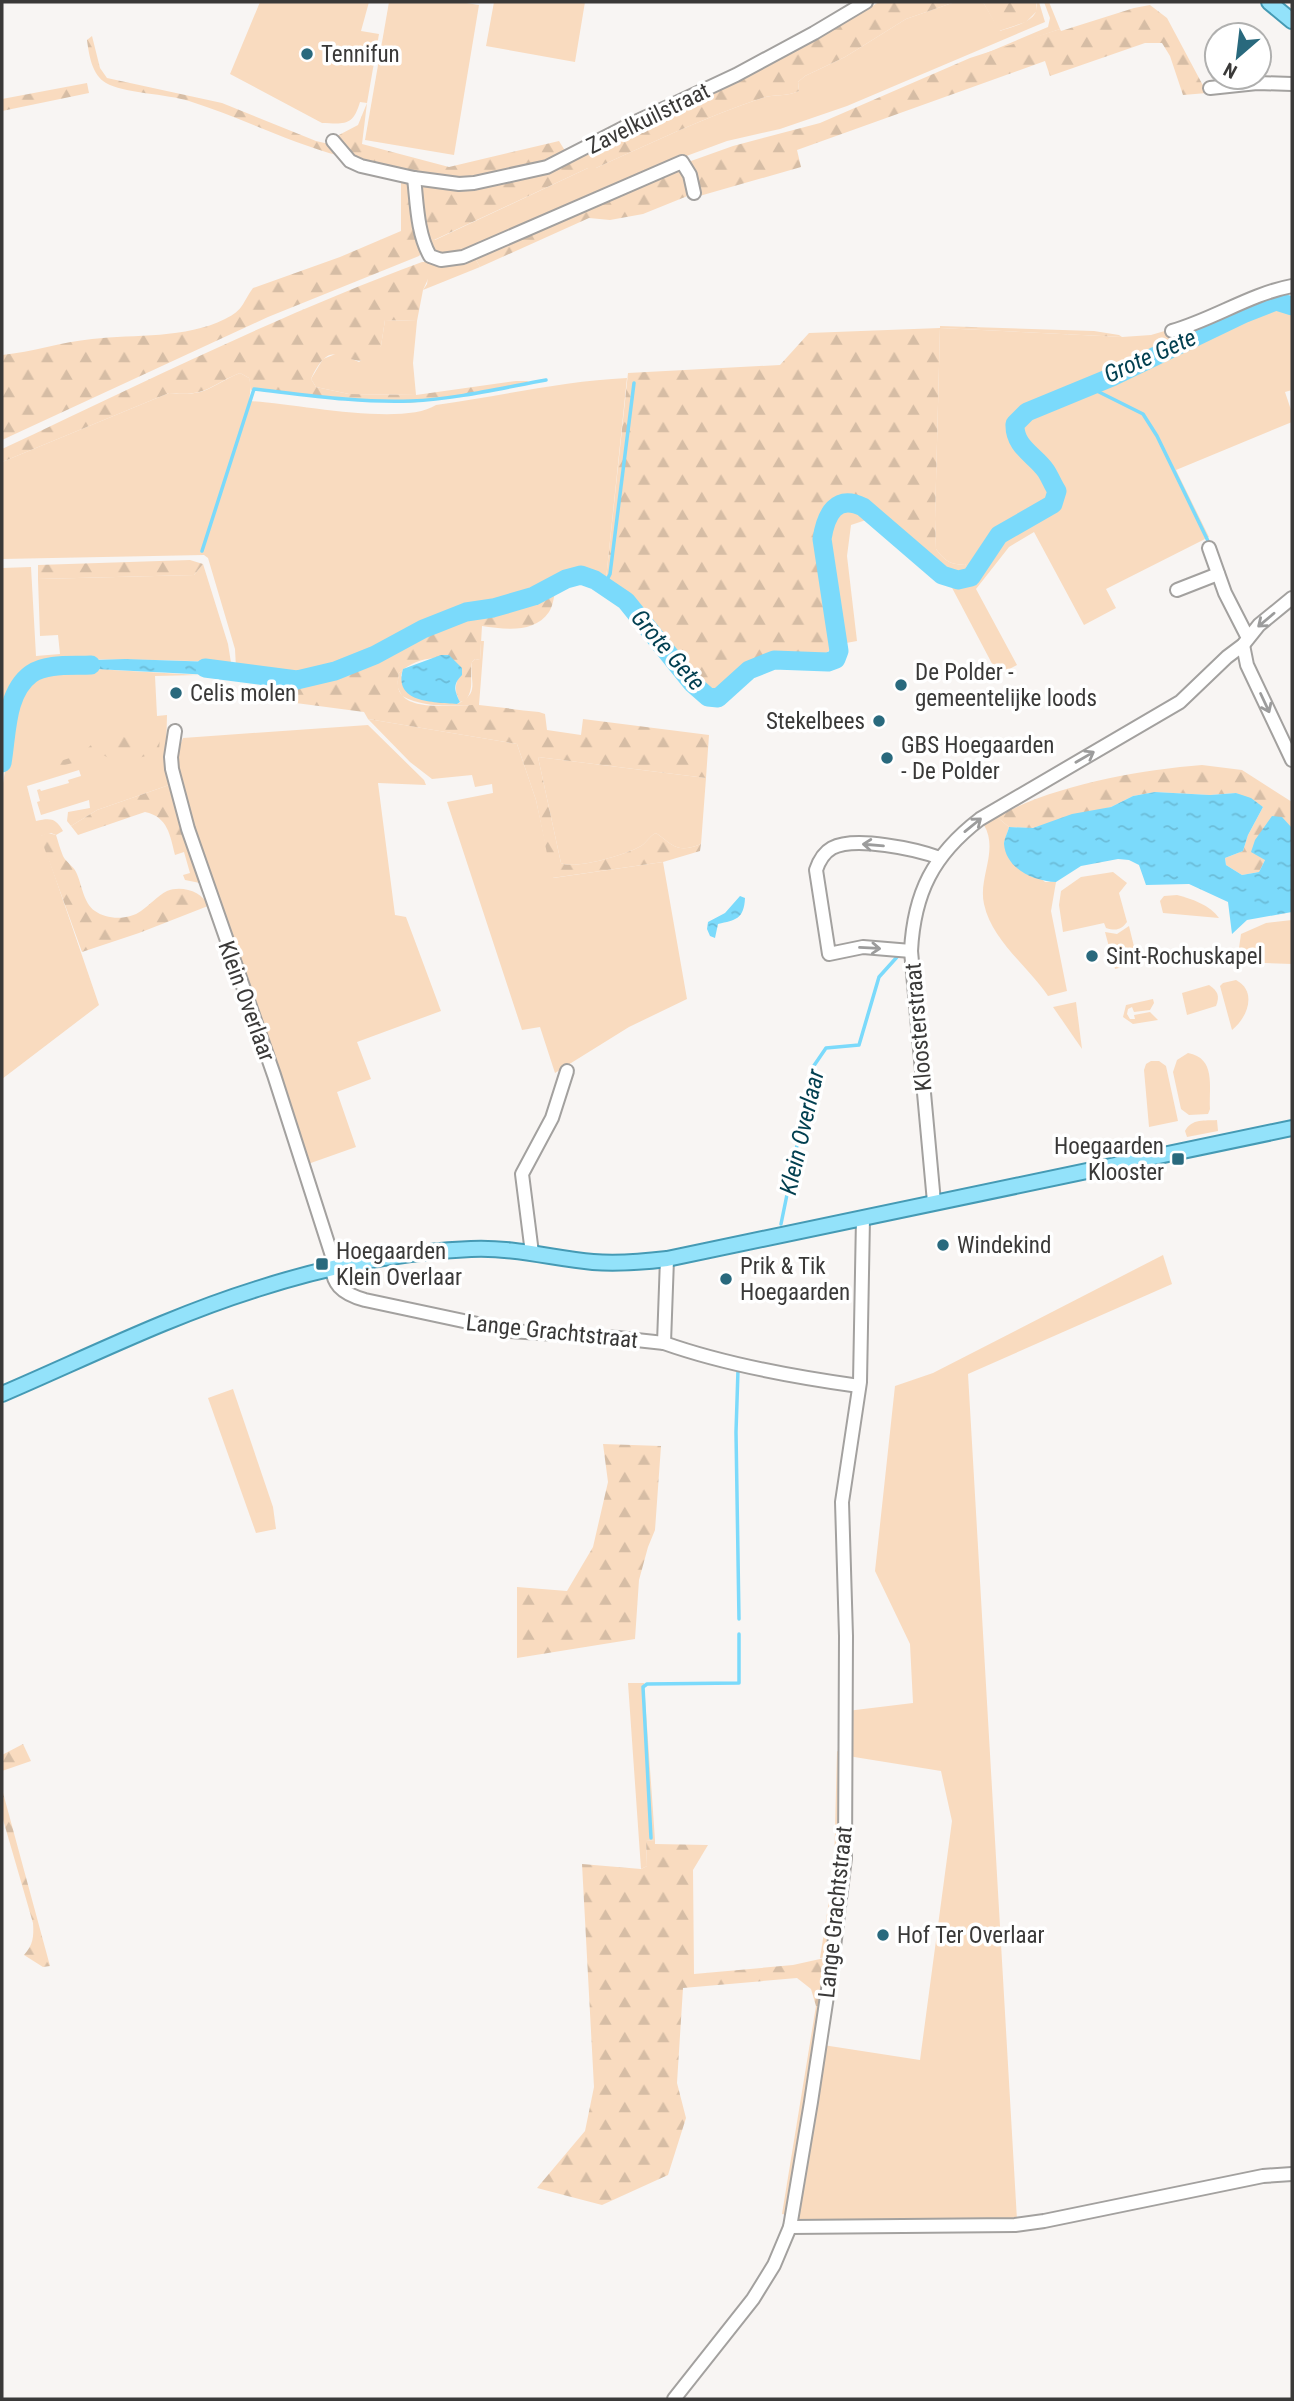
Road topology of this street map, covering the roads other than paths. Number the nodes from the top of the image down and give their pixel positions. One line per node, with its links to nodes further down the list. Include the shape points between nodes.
1 (866, 2): 7 (street, Zavelkuilstraat, via 736,75 547,167 474,183)
2 (1269, 2): 3 (main road)
3 (1292, 21)
4 (1273, 84): 5 (street)
5 (1292, 85)
6 (333, 141): 7 (street, Zavelkuilstraat, via 349,161)
7 (414, 177): 8 (street, via 425,247 430,256 441,260 463,257 682,162)
8 (694, 193)
9 (1292, 286): 10 (street, via 1260,294 1199,324)
10 (1172, 331)
11 (1209, 548): 12 (street)
12 (1219, 574): 13 (street); 15 (street)
13 (1177, 590)
14 (1292, 598): 15 (street, Kloosterstraat, one-way to 15)
15 (1245, 641): 17 (street, one-way to 17, via 1247,665); 18 (street, Kloosterstraat, one-way to 15, via 980,819 1180,702)
16 (175, 730): 26 (street, Klein Overlaar, via 172,769 188,829 274,1075 333,1259)
17 (1292, 760)
18 (940, 858): 19 (street, Kloosterstraat, via 918,898); 19 (street, one-way to 19, via 853,844 829,849 819,860 816,870 829,954 863,947)
19 (911, 951): 22 (street, Kloosterstraat)
20 (567, 1071): 24 (street, via 552,1118 523,1174)
21 (1292, 1128): 22 (main road)
22 (934, 1202): 23 (main road)
23 (863, 1218): 25 (main road); 28 (street, Lange Grachtstraat)
24 (532, 1253): 25 (main road, via 606,1262); 26 (main road, via 463,1250)
25 (667, 1259): 27 (street, Lange Grachtstraat)
26 (331, 1270): 27 (street, Lange Grachtstraat, via 347,1295 444,1318 526,1333); 29 (main road, via 211,1305)
27 (664, 1343): 28 (street, Lange Grachtstraat, via 790,1375)
28 (859, 1386): 31 (street, Lange Grachtstraat, via 842,1502 845,1858)
29 (2, 1394)
30 (1292, 2174): 31 (street, via 1015,2225)
31 (790, 2227): 32 (street, Lange Grachtstraat, via 764,2283)
32 (674, 2399)

